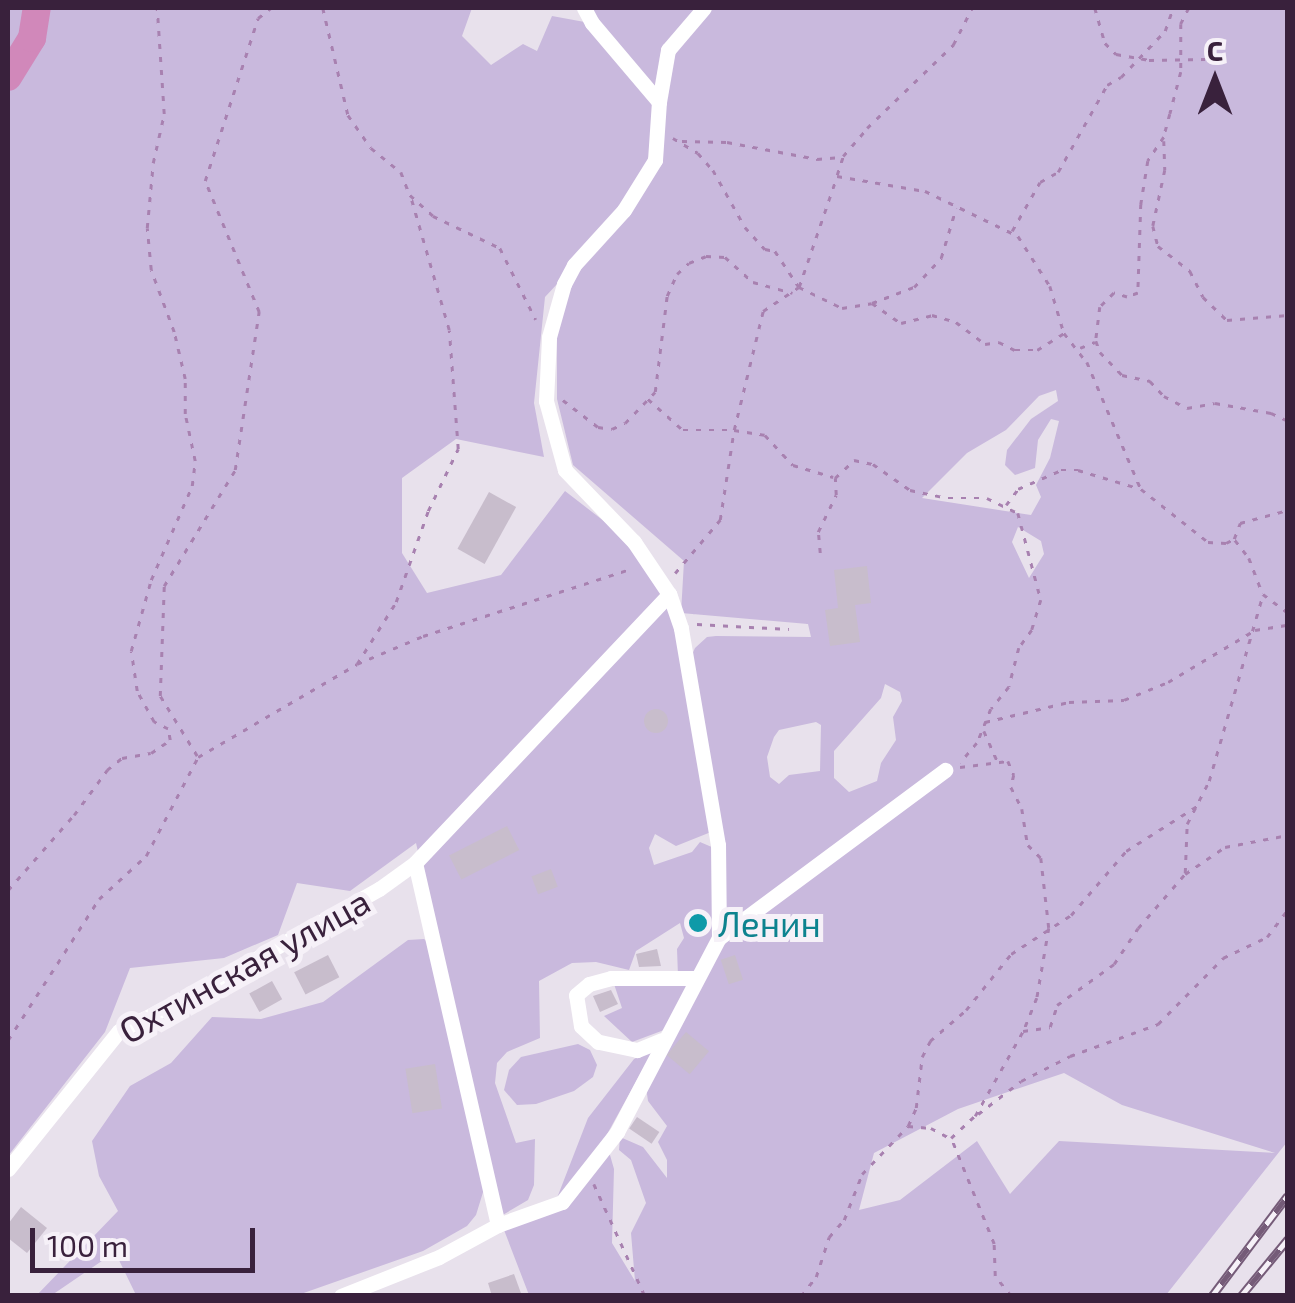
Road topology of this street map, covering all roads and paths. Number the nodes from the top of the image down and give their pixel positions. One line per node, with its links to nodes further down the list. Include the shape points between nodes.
1 (157, 8): 57 (path, via 164,103 147,228 151,270 185,379 195,460 192,486 150,580 131,651 137,691 170,740 107,770)
2 (270, 8): 50 (path, via 258,18 205,181 259,312 234,470 164,586 160,696)
3 (323, 8): 19 (path, via 348,116 371,148 401,172)
4 (584, 8): 13 (street)
5 (704, 8): 13 (street, via 668,50)
6 (972, 8): 17 (path, via 953,45)
7 (1095, 8): 10 (path, via 1105,42 1116,54)
8 (1173, 8): 10 (path, via 1165,31)
9 (1189, 8): 11 (path, via 1181,24)
10 (1140, 56): 11 (path); 21 (path, via 1107,85 1058,172 1040,182)
11 (1182, 58): 12 (path); 15 (path)
12 (1205, 59)
13 (659, 102): 27 (street, via 655,160 624,210 574,265)
14 (670, 137): 16 (path)
15 (1164, 137): 25 (path, via 1165,170 1153,226 1158,246 1190,271 1203,297 1227,320); 28 (path, via 1148,162 1141,204 1138,293 1114,293 1100,307)
16 (682, 141): 17 (path, via 817,159); 22 (path, via 713,170 745,227 775,251)
17 (843, 156): 18 (path)
18 (837, 176): 20 (path, via 899,184); 22 (path)
19 (410, 195): 27 (path, via 433,216 500,248); 48 (path, via 449,330 458,449 396,602)
20 (957, 205): 21 (path); 24 (path, via 941,258 914,287)
21 (1011, 232): 26 (path, via 1031,250 1050,286)
22 (799, 287): 23 (path); 24 (path, via 842,308)
23 (795, 294): 31 (path, via 753,282 726,257 689,262 667,296 660,374); 33 (path, via 763,312)
24 (872, 304): 26 (path, via 901,323 932,315 956,322 985,344 1015,350 1036,350)
25 (1288, 315)
26 (1064, 333): 29 (path)
27 (549, 337): 30 (street)
28 (1096, 341): 29 (path); 32 (path, via 1122,376 1150,380 1187,408 1214,403)
29 (1080, 348): 35 (path)
30 (546, 378): 31 (path, via 568,407 598,427 626,423); 40 (street, via 565,470)
31 (648, 399): 33 (path, via 683,430)
32 (1288, 421)
33 (734, 430): 34 (path, via 765,435 794,465); 41 (path, via 720,520)
34 (834, 478): 36 (path, via 854,460 873,464 910,490 971,495); 39 (path, via 836,495 818,532)
35 (1141, 489): 36 (path, via 1061,470 1018,489); 38 (path, via 1208,542)
36 (1005, 506): 49 (path, via 1024,522 1041,600 1009,686)
37 (1288, 510): 38 (path, via 1240,523)
38 (1234, 539): 42 (path)
39 (820, 553)
40 (649, 564): 41 (street); 48 (path, via 423,636)
41 (665, 588): 45 (street); 55 (street, Охтинская улица)
42 (1263, 594): 43 (path); 47 (path)
43 (1288, 612)
44 (1288, 625): 47 (path)
45 (681, 628): 46 (path); 60 (street, via 718,845)
46 (789, 628)
47 (1255, 630): 49 (path, via 1124,700 1070,702); 53 (path)
48 (357, 664): 50 (path)
49 (984, 725): 51 (path); 51 (path, via 956,768)
50 (198, 757): 63 (path, via 146,856 99,899)
51 (998, 761): 59 (path, via 1008,761 1028,844 1041,858)
52 (945, 770): 60 (street)
53 (1197, 806): 56 (path, via 1187,824); 59 (path, via 1126,851 1071,915)
54 (1288, 835): 56 (path, via 1225,847)
55 (415, 862): 68 (street, Охтинская улица, via 380,889 119,1030); 70 (street)
56 (1185, 874): 62 (path, via 1114,964 1057,1005 1050,1026)
57 (8, 890)
58 (1288, 909): 65 (path, via 1267,937 1223,958 1158,1024 1054,1064)
59 (1049, 928): 62 (path, via 1037,998); 66 (path, via 1011,954 966,1010 930,1041)
60 (719, 938): 61 (street)
61 (697, 978): 64 (street); 64 (street, via 610,978 576,995 581,1026 598,1042 638,1050)
62 (1023, 1031): 65 (path)
63 (8, 1040)
64 (662, 1040): 69 (street, via 617,1132)
65 (975, 1116): 67 (path)
66 (908, 1126): 67 (path); 73 (path, via 862,1174)
67 (951, 1138): 74 (path, via 994,1244 995,1276)
68 (8, 1169)
69 (587, 1174): 70 (street, via 552,1208); 72 (path, via 604,1196)
70 (498, 1225): 71 (street)
71 (342, 1296)
72 (645, 1296)
73 (802, 1296)
74 (1011, 1296)

